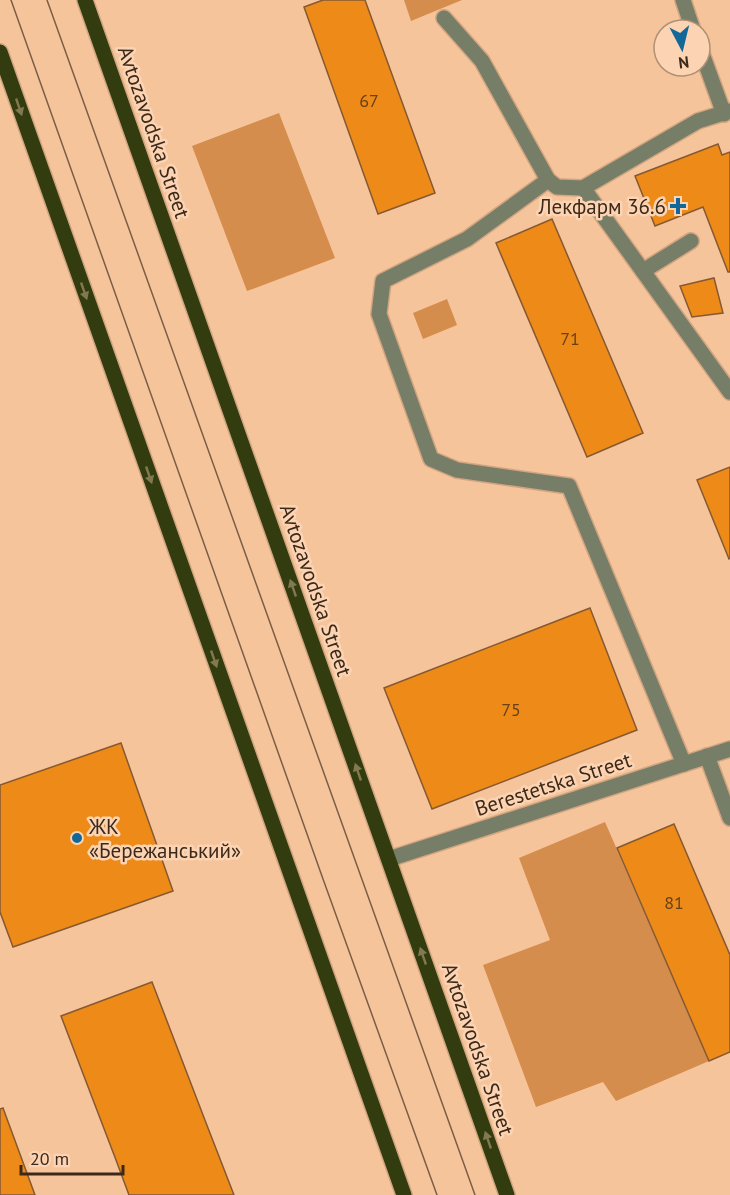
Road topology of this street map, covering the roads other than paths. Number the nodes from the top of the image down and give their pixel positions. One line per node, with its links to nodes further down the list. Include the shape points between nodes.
1 (85, 0): 17 (main road, Avtozavodska Street, one-way to 1)
2 (683, 0): 4 (street)
3 (444, 18): 8 (street, via 482,61)
4 (689, 18)
5 (0, 52): 18 (main road, one-way to 18)
6 (712, 77): 7 (street)
7 (727, 113): 9 (street, via 698,121)
8 (548, 180): 9 (street, via 557,188); 15 (street, via 467,239 383,281 379,315 431,459 457,470 569,486)
9 (583, 188): 11 (street)
10 (691, 241): 11 (street)
11 (643, 271): 12 (street)
12 (730, 392)
13 (730, 749): 14 (street, Berestetska Street)
14 (707, 756): 15 (street, Berestetska Street); 16 (street)
15 (684, 764): 17 (street, Berestetska Street)
16 (730, 818)
17 (389, 859): 19 (main road, Avtozavodska Street, one-way to 17)
18 (404, 1195)
19 (507, 1195)

